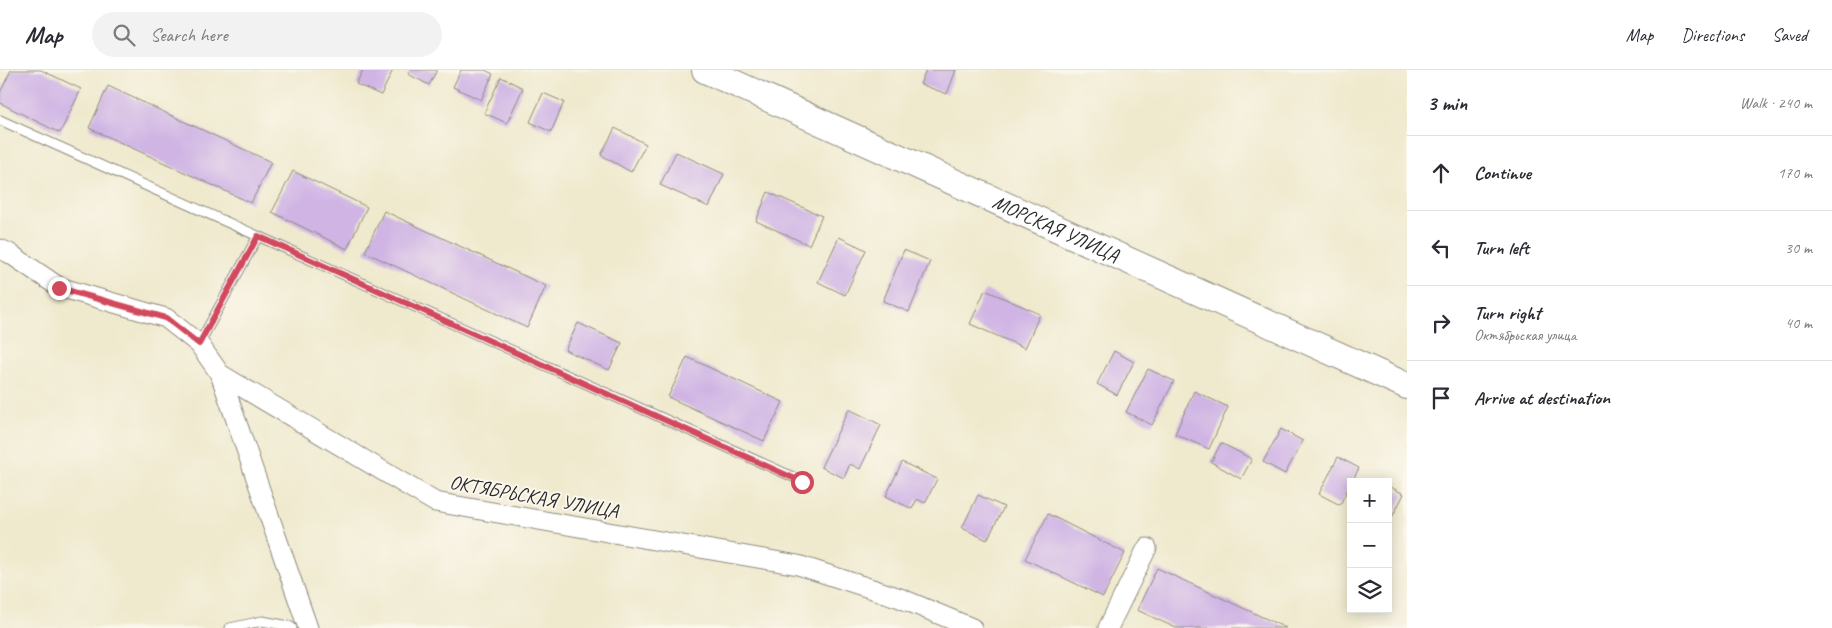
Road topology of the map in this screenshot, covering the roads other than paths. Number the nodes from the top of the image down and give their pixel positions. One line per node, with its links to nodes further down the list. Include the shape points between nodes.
1 (705, 70): 7 (main road, МОРСКАЯ УЛИЦА)
2 (0, 120): 3 (lane)
3 (258, 236): 5 (lane); 8 (lane)
4 (0, 249): 5 (street, ОКТЯБРЬСКАЯ УЛИЦА, via 59,288 166,318)
5 (199, 344): 6 (street, ОКТЯБРЬСКАЯ УЛИЦА)
6 (220, 374): 12 (street); 13 (street, ОКТЯБРЬСКАЯ УЛИЦА, via 434,502 798,565 900,598)
7 (1407, 386)
8 (802, 482)
9 (1146, 548): 14 (street)
10 (230, 628): 11 (lane, via 262,620)
11 (292, 628)
12 (308, 628)
13 (972, 628)
14 (1108, 628)

